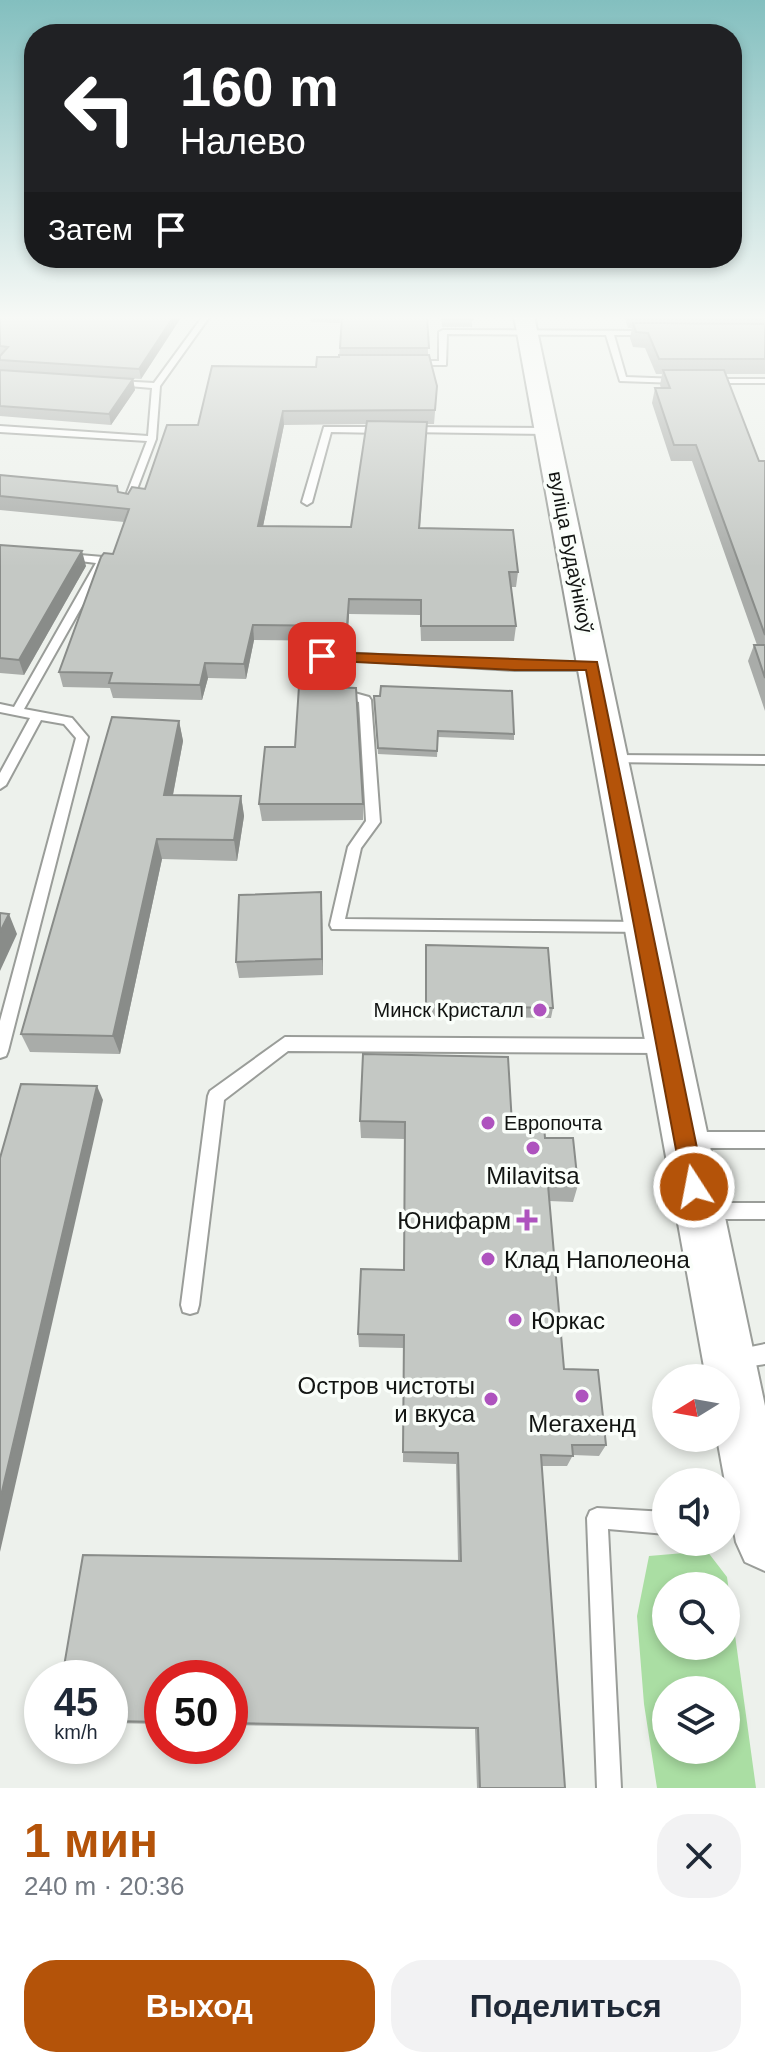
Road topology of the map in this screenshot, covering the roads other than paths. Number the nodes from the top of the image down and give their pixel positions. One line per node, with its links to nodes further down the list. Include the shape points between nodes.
1 (155, 399): 5 (lane)
2 (541, 399): 4 (main road, вуліца Будаўнікоў)
3 (0, 429): 5 (lane)
4 (548, 431): 6 (lane, via 327,429); 10 (main road, вуліца Будаўнікоў)
5 (152, 439): 7 (lane)
6 (307, 502)
7 (127, 504)
8 (59, 557): 13 (lane, via 103,560)
9 (322, 656): 10 (lane)
10 (592, 666): 15 (main road, вуліца Будаўнікоў)
11 (336, 692): 18 (lane, via 365,700 373,822 355,847 337,925)
12 (0, 708): 13 (lane)
13 (17, 711): 14 (lane)
14 (37, 715): 17 (lane); 20 (lane, via 68,721 82,737)
15 (612, 759): 16 (lane); 18 (main road, вуліца Будаўнікоў)
16 (765, 760)
17 (0, 785)
18 (644, 928): 19 (main road, вуліца Будаўнікоў)
19 (667, 1046): 21 (main road, вуліца Будаўнікоў); 25 (lane, via 285,1044 216,1096)
20 (0, 1051)
21 (685, 1140): 22 (lane); 23 (main road, вуліца Будаўнікоў)
22 (765, 1140)
23 (699, 1211): 24 (lane); 26 (main road, вуліца Будаўнікоў)
24 (765, 1211)
25 (190, 1305)
26 (747, 1356): 28 (main road, вуліца Будаўнікоў)
27 (652, 1522): 29 (lane, via 597,1518)
28 (755, 1531)
29 (609, 1788)

